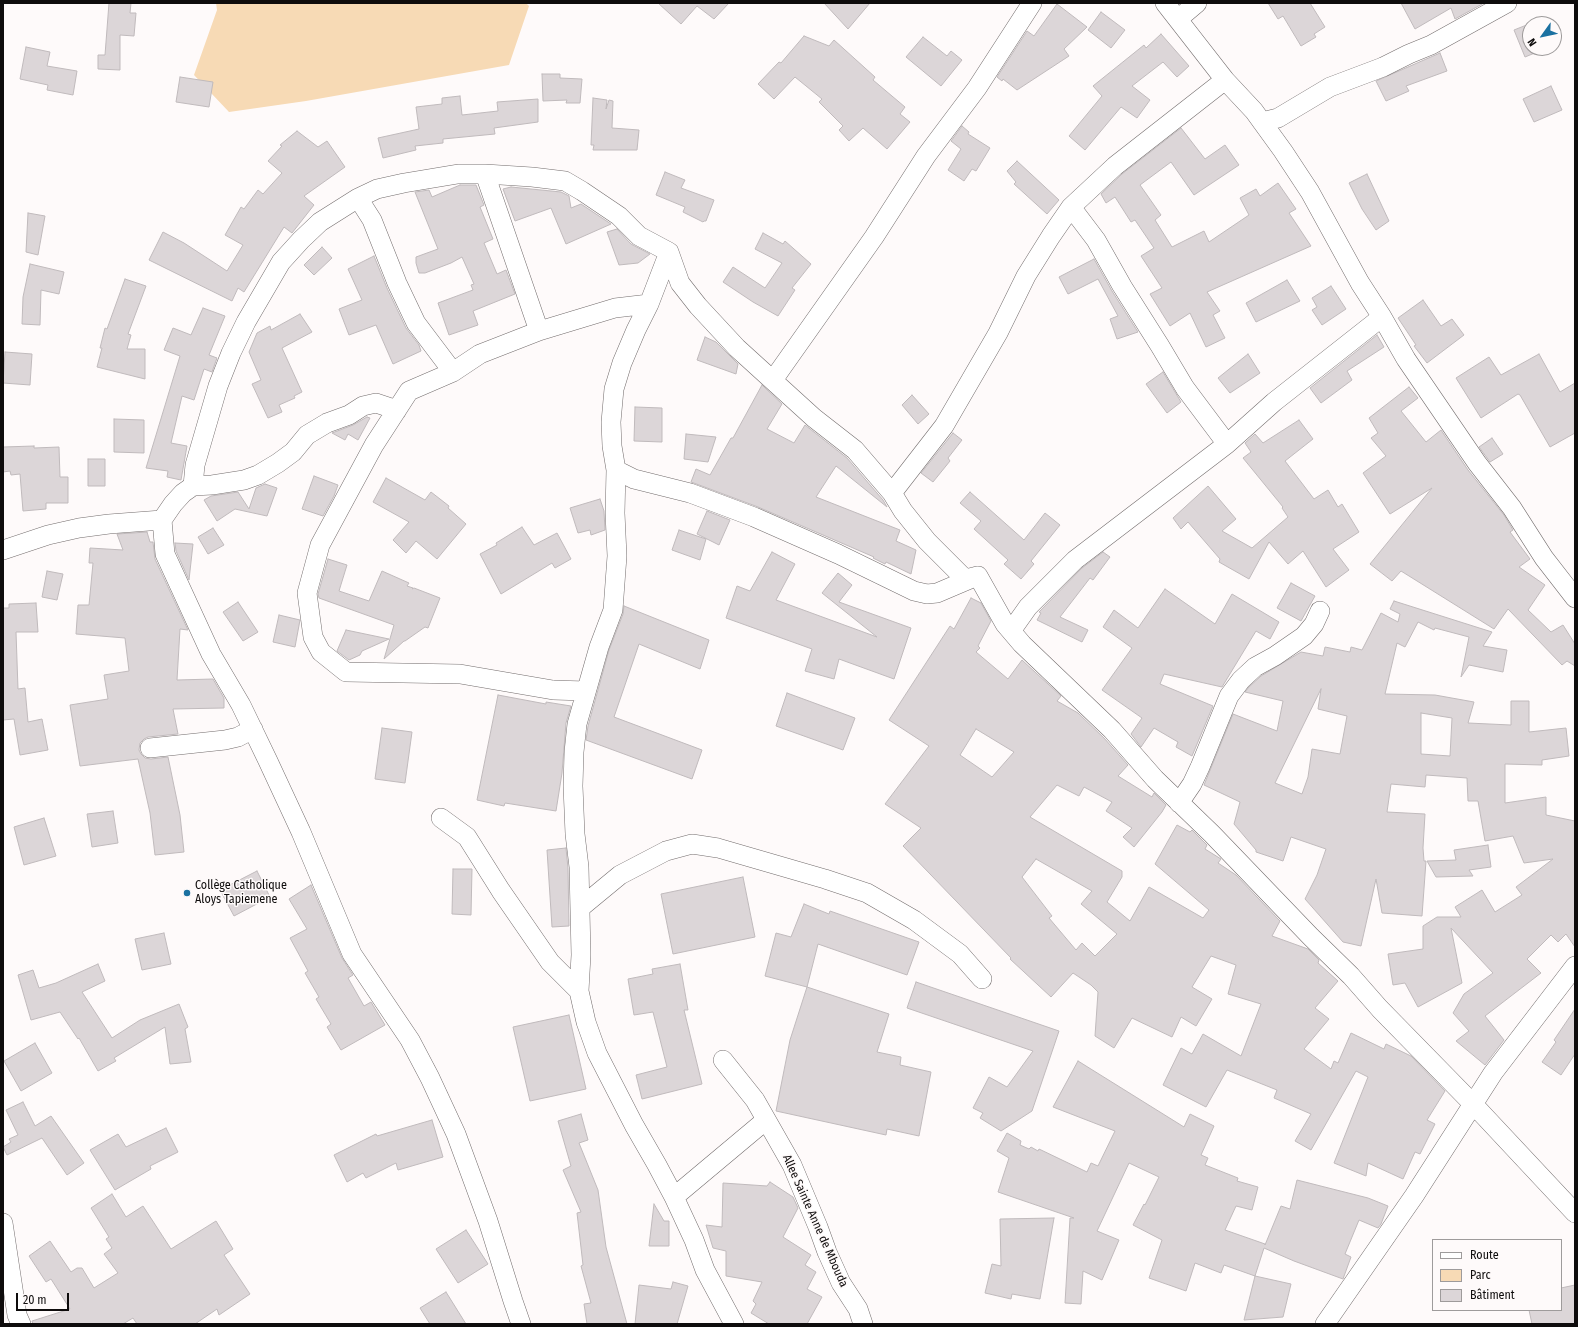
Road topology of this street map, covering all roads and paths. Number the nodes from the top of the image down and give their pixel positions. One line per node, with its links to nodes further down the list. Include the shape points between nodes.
1 (1032, 3): 16 (street, via 977,88 926,156 874,237)
2 (1165, 3): 5 (street)
3 (1197, 3): 5 (street)
4 (1507, 3): 7 (street, via 1431,45 1330,87 1278,118)
5 (1178, 19): 6 (street)
6 (1225, 80): 7 (street); 10 (street, via 1115,166)
7 (1262, 122): 13 (street, via 1310,192 1360,283)
8 (485, 174): 9 (street, via 458,174 417,180 377,189); 11 (street, via 565,181 618,216 639,236); 14 (street)
9 (358, 198): 15 (street, via 372,220 416,323); 20 (street, via 320,222 281,262 246,322 230,353 218,386 195,465)
10 (1071, 207): 18 (street, via 1096,240 1185,388); 21 (street, via 1026,276 998,333 944,426)
11 (669, 252): 12 (street); 16 (street, via 680,283 698,306 737,348)
12 (649, 304): 14 (street, via 615,308); 19 (street, via 622,362 614,389 611,428)
13 (1382, 317): 18 (street, via 1274,402); 25 (street, via 1444,416)
14 (539, 331): 15 (street, via 480,354)
15 (453, 372): 17 (street, via 409,391)
16 (773, 380): 21 (street, via 814,418 855,450)
17 (397, 410): 20 (street, via 376,403 363,406 314,431 293,452 258,476); 28 (street, via 374,445 320,545 307,593 313,637 321,652 346,672 460,674 553,690)
18 (1227, 444): 27 (street, via 1075,560 1028,607)
19 (616, 470): 24 (street, via 634,479 690,493 754,517 914,591 937,593); 28 (street, via 613,610)
20 (193, 486): 22 (street, via 183,493)
21 (892, 493): 24 (street, via 903,512 927,541 965,579)
22 (162, 520): 23 (street, via 79,528); 29 (street, via 165,554 211,654)
23 (3, 550)
24 (978, 576): 27 (street)
25 (1575, 598)
26 (1320, 611): 31 (street, via 1304,636 1255,667 1241,680 1230,696 1192,784)
27 (1011, 631): 31 (street, via 1112,730)
28 (586, 691): 33 (street, via 577,724 573,786)
29 (252, 729): 30 (street, via 238,737 225,740); 45 (street, via 301,832 352,954 410,1040 456,1134 488,1221)
30 (150, 748)
31 (1179, 803): 38 (street)
32 (441, 818): 36 (street, via 467,837 550,962)
33 (580, 908): 35 (street, via 620,875 666,851 692,844 718,848 867,893 914,920 960,954); 36 (street)
34 (1575, 966): 38 (street, via 1493,1073)
35 (982, 979)
36 (579, 991): 40 (street, via 597,1053)
37 (723, 1060): 39 (street, Allee Sainte Anne de Mbouda, via 755,1100)
38 (1473, 1104): 41 (street); 47 (street, via 1414,1196)
39 (766, 1120): 40 (street); 46 (street, Allee Sainte Anne de Mbouda, via 792,1164 826,1252 841,1283 858,1309)
40 (674, 1197): 44 (street)
41 (1575, 1213)
42 (3, 1223): 43 (street)
43 (14, 1320)
44 (730, 1323)
45 (521, 1324)
46 (863, 1324)
47 (1325, 1324)

